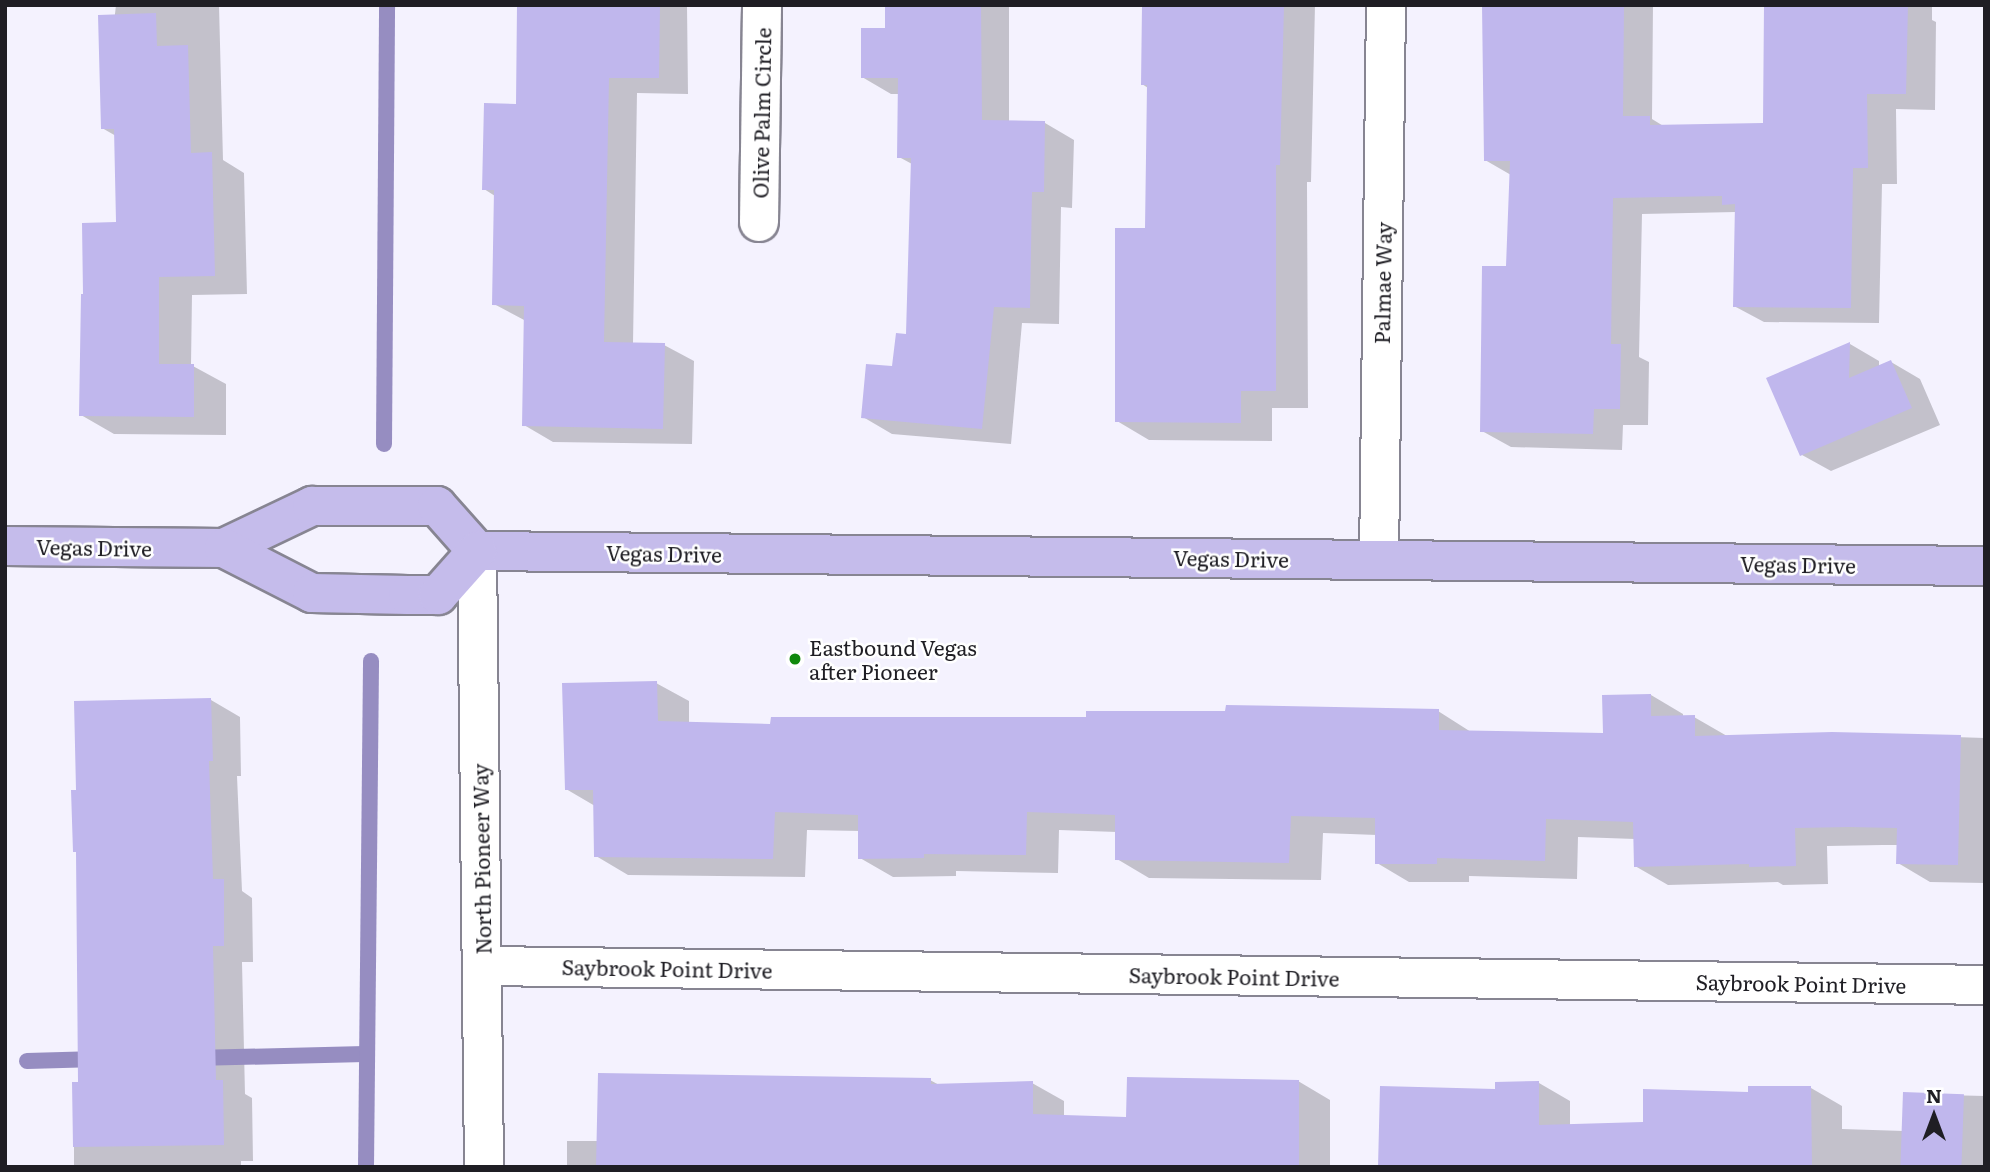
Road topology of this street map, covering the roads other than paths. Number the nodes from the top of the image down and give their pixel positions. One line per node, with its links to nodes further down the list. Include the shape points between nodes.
1 (762, 5): 3 (street, Olive Palm Circle)
2 (1386, 5): 7 (street, Palmae Way)
3 (760, 222)
4 (5, 546): 5 (main road, Vegas Drive)
5 (225, 548): 6 (main road, Vegas Drive, via 312,506 437,506); 6 (main road, Vegas Drive, via 312,593 408,595 438,595)
6 (477, 551): 7 (main road, Vegas Drive); 9 (street, North Pioneer Way)
7 (1380, 560): 8 (main road, Vegas Drive)
8 (1985, 566)
9 (483, 966): 10 (street, Saybrook Point Drive); 11 (street, North Pioneer Way)
10 (1985, 985)
11 (484, 1167)

